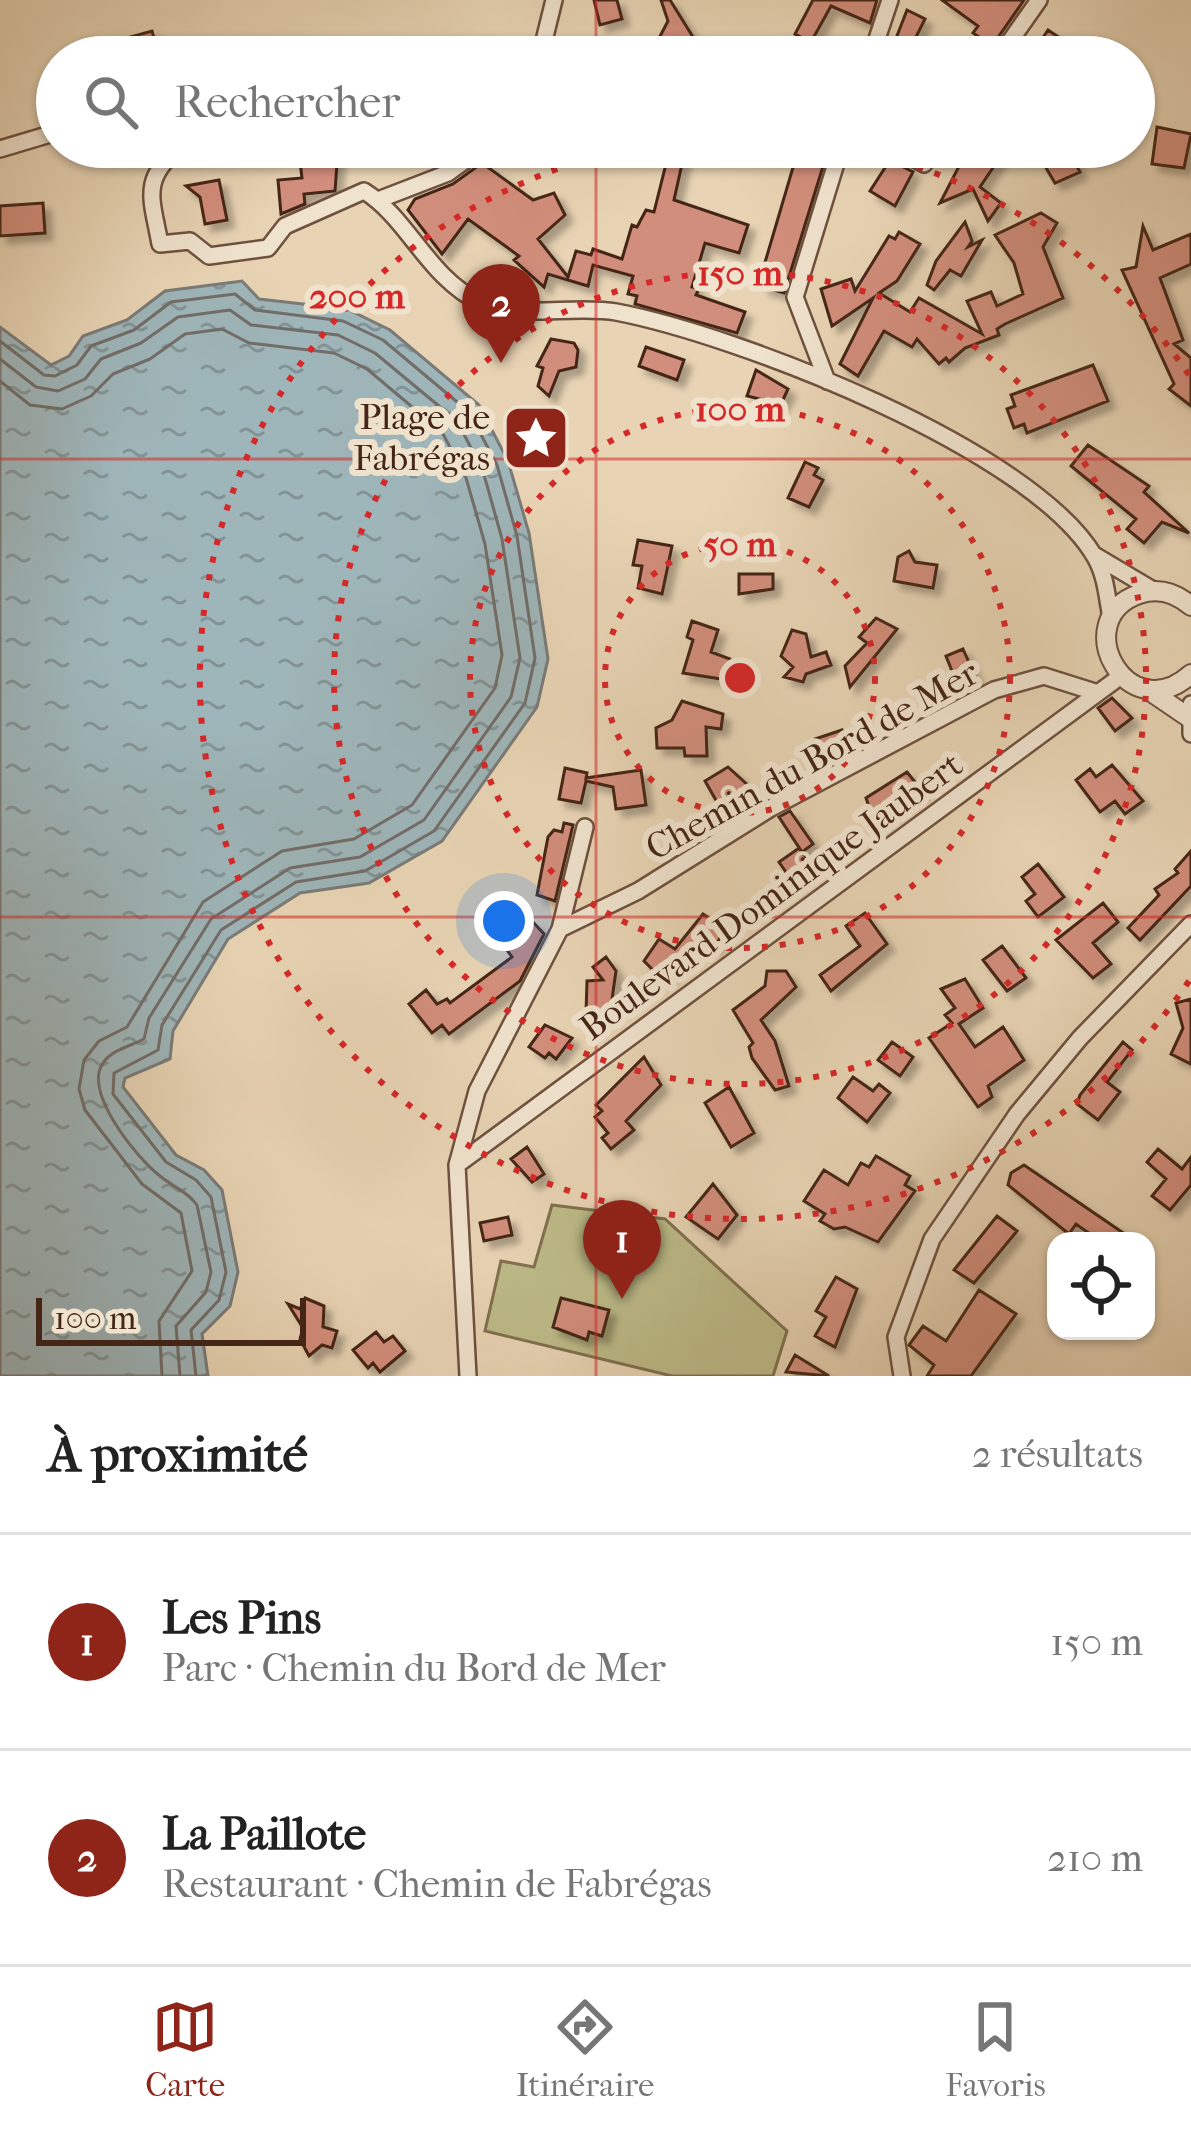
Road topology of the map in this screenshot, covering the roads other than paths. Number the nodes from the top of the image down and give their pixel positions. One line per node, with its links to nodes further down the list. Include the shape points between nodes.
1 (554, 0): 4 (street)
2 (890, 0): 5 (street)
3 (1039, 0): 6 (street)
4 (545, 36)
5 (878, 36)
6 (1014, 36)
7 (36, 138): 8 (street)
8 (0, 148)
9 (160, 168): 12 (street, via 150,186 160,244 190,242 209,256 268,248 285,226)
10 (455, 168): 12 (street)
11 (835, 168): 13 (street, via 795,296)
12 (371, 195): 13 (street, via 429,264 485,306 610,311 707,335)
13 (827, 381): 14 (street, via 1027,489)
14 (1094, 554): 16 (street); 18 (street)
15 (1191, 583): 16 (street)
16 (1159, 591): 17 (street); 18 (street, via 1122,604)
17 (1191, 606)
18 (1111, 618): 20 (street, via 1108,654)
19 (1191, 674): 21 (street)
20 (1121, 676): 21 (street); 22 (street, Boulevard Dominique Jaubert)
21 (1147, 689): 23 (street)
22 (1098, 693): 26 (street, Chemin du Bord de Mer, via 1044,676 994,690); 27 (street, Boulevard Dominique Jaubert)
23 (1191, 719)
24 (585, 827): 26 (street, Chemin du Bord de Mer)
25 (1191, 924): 29 (street, via 1042,1083 932,1239 896,1337)
26 (560, 929): 27 (street, Chemin du Bord de Mer, via 477,1091)
27 (457, 1166): 28 (street, Chemin du Bord de Mer)
28 (468, 1376)
29 (902, 1376)

